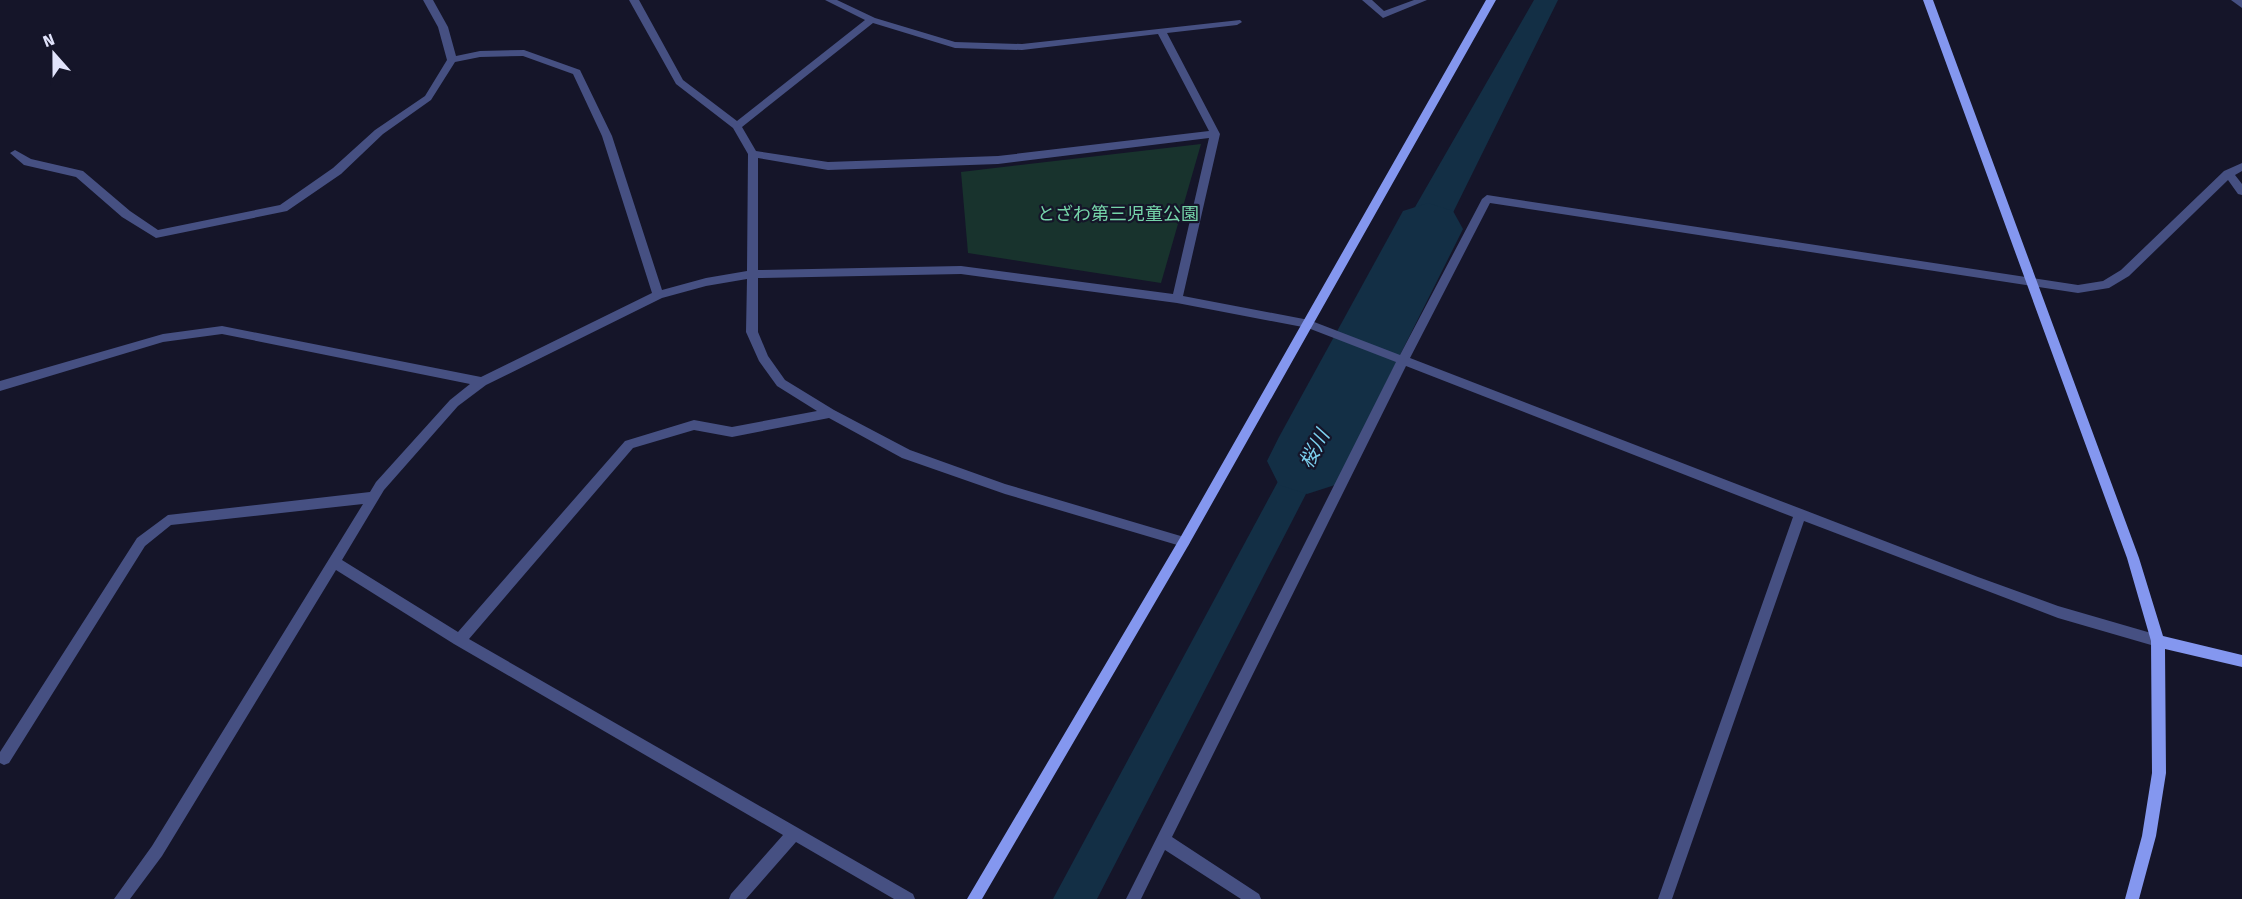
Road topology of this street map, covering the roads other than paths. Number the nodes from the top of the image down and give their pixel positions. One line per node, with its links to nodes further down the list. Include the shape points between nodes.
1 (428, 0): 13 (street, via 443,27)
2 (634, 0): 14 (street, via 678,82)
3 (830, 0): 10 (street)
4 (1367, 0): 5 (street, via 1383,15)
5 (1422, 0)
6 (1491, 0): 25 (street)
7 (1928, 0): 22 (street)
8 (2236, 0): 9 (street)
9 (2242, 5)
10 (872, 20): 12 (street, via 955,45 1022,47); 14 (street)
11 (1237, 22): 12 (street)
12 (1162, 33): 15 (street)
13 (452, 60): 16 (street, via 428,98 379,132 337,171 283,208 242,217 156,234 79,174 28,162); 23 (street, via 480,54 524,53 577,72 607,136)
14 (737, 126): 17 (street)
15 (1215, 134): 17 (street, via 998,160 828,166); 24 (street)
16 (15, 153)
17 (753, 154): 21 (street)
18 (2242, 167): 19 (street)
19 (2228, 174): 20 (street); 22 (street, via 2125,273 2105,285 2078,289)
20 (2242, 191)
21 (754, 274): 23 (street, via 686,285); 24 (street, via 961,270); 29 (street, via 752,332 763,358 781,383)
22 (2029, 280): 26 (street, via 1487,199); 35 (street, via 2133,558)
23 (658, 295): 27 (street)
24 (1177, 299): 25 (street)
25 (1309, 324): 26 (street); 32 (street)
26 (1403, 360): 31 (street); 39 (street)
27 (482, 382): 28 (street, via 222,330 163,338); 30 (street, via 454,404)
28 (0, 386)
29 (830, 413): 32 (street, via 917,458 1005,489); 34 (street, via 732,432 694,425 629,444)
30 (374, 497): 33 (street); 37 (street, via 168,520 141,542)
31 (1800, 516): 35 (street, via 2058,612); 46 (street)
32 (1184, 542): 43 (street)
33 (335, 563): 34 (street); 40 (street, via 157,851)
34 (459, 640): 38 (street)
35 (2158, 641): 36 (street); 47 (street, via 2159,773 2149,836)
36 (2242, 661)
37 (4, 758)
38 (794, 833): 41 (street); 42 (street)
39 (1163, 840): 44 (street); 45 (street)
40 (121, 899)
41 (736, 899)
42 (908, 899)
43 (974, 899)
44 (1133, 899)
45 (1254, 899)
46 (1665, 899)
47 (2132, 899)

